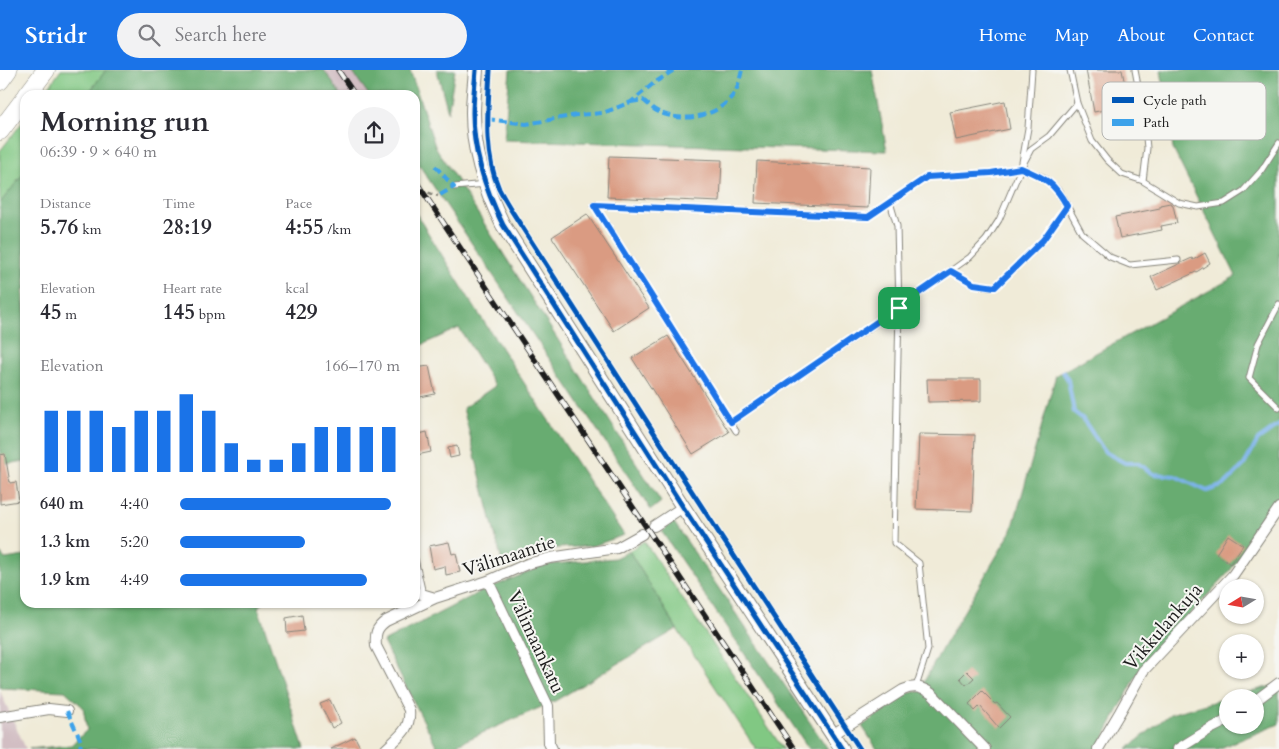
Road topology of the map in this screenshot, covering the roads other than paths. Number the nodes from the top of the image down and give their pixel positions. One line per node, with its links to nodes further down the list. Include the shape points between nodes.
1 (8, 70): 6 (highway)
2 (46, 70): 7 (highway)
3 (476, 70): 15 (street, via 473,113 477,154)
4 (1032, 70): 13 (lane)
5 (1070, 70): 8 (lane)
6 (0, 81)
7 (31, 90)
8 (1077, 103): 13 (lane, via 1049,136 1031,149); 14 (lane, via 1092,141 1107,160 1122,174)
9 (20, 104): 10 (highway)
10 (0, 131)
11 (1146, 140): 14 (lane)
12 (1279, 143): 14 (lane, via 1243,191 1224,203 1198,207 1179,203)
13 (1021, 168): 17 (lane, via 927,177); 18 (lane, via 1043,177 1059,191); 20 (lane, via 1000,220 970,257)
14 (1143, 181)
15 (486, 184): 16 (lane); 26 (street, via 503,225)
16 (454, 187)
17 (890, 202): 22 (lane, via 897,226); 24 (lane, via 868,217 594,205)
18 (1067, 206): 19 (lane, via 1082,233 1110,257 1130,265); 20 (lane, via 1043,240 995,287 974,284)
19 (1178, 260)
20 (951, 271): 22 (lane)
21 (1279, 304): 23 (lane, via 1258,344 1249,378)
22 (899, 308): 24 (lane); 36 (lane, via 894,543 919,563 928,649)
23 (1279, 408)
24 (731, 422): 25 (lane)
25 (736, 431)
26 (684, 507): 28 (street); 41 (street)
27 (1279, 508): 46 (street, Vikkulankuja, via 1233,575 1142,670)
28 (654, 526)
29 (642, 534): 30 (street, Välimaantie, via 617,548 550,558)
30 (488, 581): 32 (street, Välimaantie); 43 (street, Välimaankatu, via 548,706)
31 (420, 593): 32 (street)
32 (435, 598): 33 (street, Välimaantie)
33 (420, 605)
34 (414, 608): 42 (street, Välimaantie, via 386,621 375,634 376,646 409,710 410,718 408,728)
35 (1279, 682): 37 (street)
36 (916, 687): 41 (street, via 903,690); 45 (street, via 932,694)
37 (1264, 694)
38 (67, 711): 39 (street, via 49,709)
39 (0, 717)
40 (1219, 724): 47 (street)
41 (832, 734): 44 (street)
42 (386, 749)
43 (552, 749)
44 (842, 749)
45 (985, 749)
46 (1098, 749)
47 (1178, 749)

